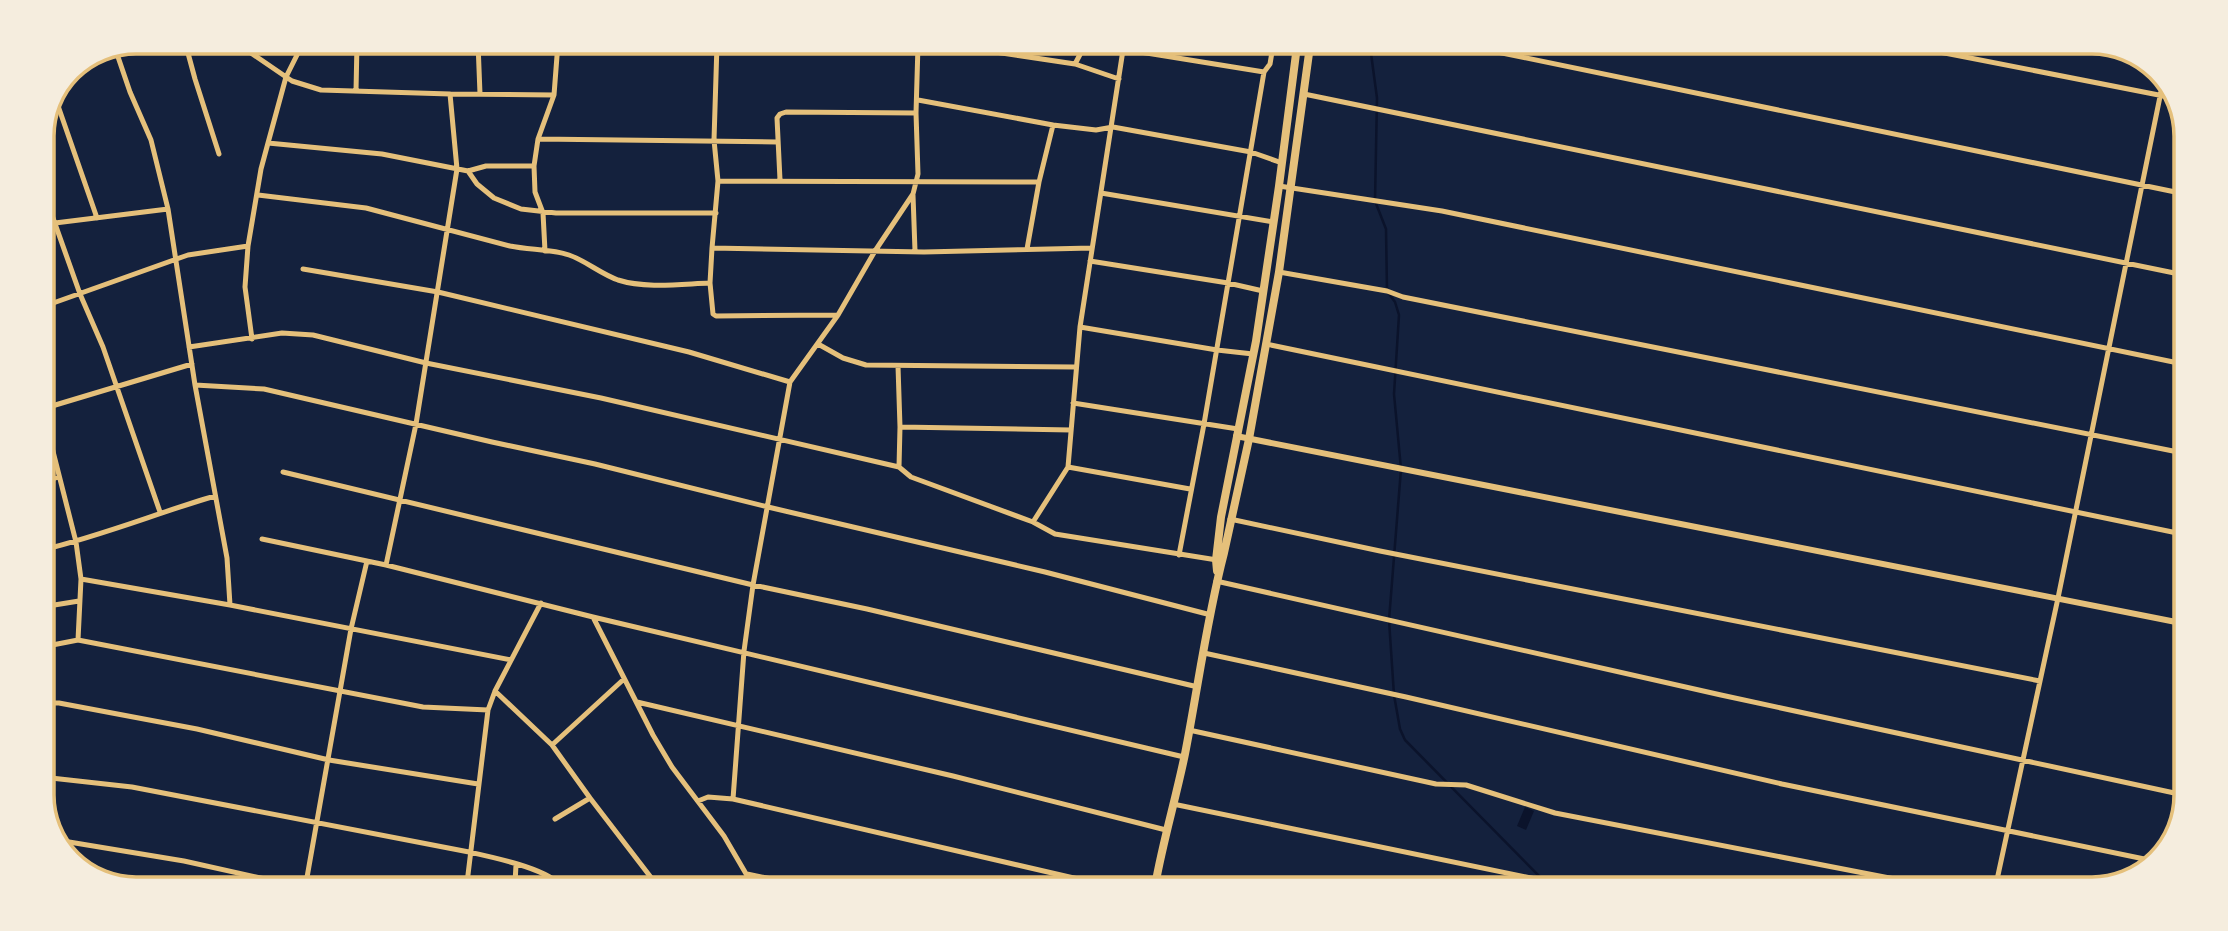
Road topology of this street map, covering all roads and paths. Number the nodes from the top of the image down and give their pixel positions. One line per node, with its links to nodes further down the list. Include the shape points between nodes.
1 (189, 54): 39 (street)
2 (252, 54): 21 (street)
3 (298, 54): 21 (street)
4 (357, 54): 23 (street)
5 (478, 54): 25 (street)
6 (557, 54): 27 (street)
7 (717, 54): 35 (street)
8 (918, 54): 29 (street)
9 (1009, 54): 19 (street)
10 (1080, 54): 19 (street)
11 (1122, 54): 22 (street)
12 (1149, 54): 20 (street)
13 (1272, 54): 20 (street)
14 (1296, 54): 40 (highway)
15 (1309, 54): 26 (highway)
16 (1508, 54): 48 (street)
17 (1950, 54): 28 (street)
18 (118, 57): 55 (street, via 151,140)
19 (1075, 64): 22 (street)
20 (1264, 72): 38 (street)
21 (286, 77): 23 (street, via 321,89); 37 (street)
22 (1119, 79): 33 (street)
23 (356, 91): 24 (street)
24 (450, 94): 25 (street); 42 (street)
25 (480, 94): 27 (street)
26 (1304, 94): 50 (highway); 72 (street)
27 (554, 95): 34 (street)
28 (2160, 95): 48 (street)
29 (918, 100): 31 (street); 32 (street)
30 (59, 109): 59 (street)
31 (916, 113): 36 (street, via 786,112 777,118); 46 (street)
32 (1053, 125): 33 (street, via 1096,130); 47 (street)
33 (1112, 127): 38 (street); 52 (street)
34 (538, 139): 35 (street); 41 (street)
35 (714, 140): 36 (street); 45 (street)
36 (777, 142): 44 (street)
37 (268, 143): 42 (street, via 382,154); 53 (street)
38 (1251, 152): 40 (street); 58 (street)
39 (219, 153)
40 (1282, 163): 49 (highway)
41 (534, 166): 43 (street, via 486,166); 56 (street, via 535,192)
42 (457, 169): 43 (street); 62 (street)
43 (468, 171): 56 (street, via 494,198)
44 (780, 180): 45 (street); 46 (street)
45 (718, 181): 57 (street)
46 (917, 182): 47 (street); 54 (street)
47 (1039, 182): 66 (street)
48 (2142, 185): 51 (street); 72 (street)
49 (1279, 186): 50 (street); 60 (highway)
50 (1291, 188): 74 (highway); 88 (street, via 1442,211)
51 (2174, 192)
52 (1101, 193): 58 (street); 65 (street)
53 (258, 194): 62 (street, via 366,208); 63 (street)
54 (913, 194): 68 (street); 69 (street)
55 (168, 209): 59 (street); 70 (street)
56 (543, 213): 57 (street); 67 (street)
57 (716, 213): 64 (street)
58 (1240, 217): 60 (street); 77 (street)
59 (97, 218): 61 (street)
60 (1274, 222): 78 (highway)
61 (55, 223): 80 (street)
62 (448, 231): 67 (street); 79 (street)
63 (248, 246): 70 (street); 84 (street, via 245,287)
64 (712, 248): 68 (street); 76 (street)
65 (1092, 248): 66 (street); 71 (street)
66 (1027, 249): 69 (street)
67 (545, 251): 76 (street, via 572,256 618,280)
68 (875, 251): 69 (street); 82 (street)
69 (915, 251)
70 (176, 259): 80 (street); 87 (street)
71 (1090, 261): 77 (street); 83 (street)
72 (2126, 263): 75 (street); 88 (street)
73 (303, 269): 79 (street)
74 (1279, 272): 86 (highway); 106 (street)
75 (2174, 273)
76 (710, 283): 82 (street, via 711,311 716,316)
77 (1228, 283): 78 (street); 89 (street)
78 (1264, 291): 90 (highway)
79 (438, 292): 93 (street); 96 (street, via 689,352)
80 (80, 294): 81 (street); 98 (street)
81 (54, 303)
82 (838, 315): 85 (street)
83 (1080, 327): 89 (street); 95 (street)
84 (252, 339): 87 (street); 93 (street, via 282,333 313,335)
85 (818, 344): 94 (street, via 866,365); 96 (street)
86 (1266, 344): 107 (highway); 121 (street)
87 (189, 347): 92 (street)
88 (2109, 349): 91 (street); 106 (street)
89 (1217, 350): 90 (street); 102 (street)
90 (1253, 354): 105 (highway)
91 (2174, 362)
92 (192, 363): 97 (street); 98 (street)
93 (426, 363): 101 (street); 108 (street)
94 (898, 366): 95 (street); 103 (street)
95 (1075, 367): 99 (street)
96 (790, 382): 108 (street)
97 (195, 384): 101 (street, via 264,389); 117 (street)
98 (116, 387): 100 (street); 120 (street)
99 (1073, 403): 102 (street); 104 (street)
100 (54, 405)
101 (416, 424): 118 (street); 119 (street)
102 (1204, 424): 105 (street); 116 (street)
103 (900, 427): 104 (street); 111 (street)
104 (1071, 430): 112 (street)
105 (1237, 433): 107 (street); 130 (highway, via 1221,517)
106 (2091, 435): 109 (street); 121 (street)
107 (1249, 439): 122 (highway); 135 (street)
108 (779, 440): 111 (street); 119 (street)
109 (2174, 451)
110 (54, 460): 114 (street)
111 (898, 467): 123 (street, via 911,477)
112 (1068, 467): 116 (street); 123 (street)
113 (283, 472): 118 (street)
114 (58, 477): 115 (street); 126 (street)
115 (54, 478)
116 (1190, 489): 128 (street)
117 (215, 496): 120 (street); 139 (street)
118 (401, 499): 131 (street); 134 (street)
119 (768, 507): 134 (street); 140 (street)
120 (160, 512): 126 (street)
121 (2075, 512): 124 (street); 135 (street)
122 (1230, 519): 130 (highway); 150 (street)
123 (1033, 523): 128 (street, via 1055,534)
124 (2174, 532)
125 (262, 539): 129 (street)
126 (76, 542): 127 (street); 132 (street)
127 (54, 547)
128 (1179, 555): 130 (street)
129 (367, 561): 131 (street); 143 (street)
130 (1219, 561): 133 (highway)
131 (386, 565): 137 (street)
132 (81, 579): 136 (street); 139 (street)
133 (1216, 581): 140 (highway); 162 (street)
134 (753, 585): 146 (street); 151 (street)
135 (2058, 598): 142 (street); 150 (street)
136 (79, 601): 138 (street); 144 (street)
137 (541, 603): 141 (street); 148 (street)
138 (54, 605)
139 (230, 605): 143 (street)
140 (1211, 615): 147 (highway)
141 (593, 617): 146 (street); 149 (street)
142 (2174, 623)
143 (351, 629): 148 (street); 152 (street)
144 (78, 640): 145 (street); 152 (street)
145 (54, 645)
146 (744, 652): 157 (street); 160 (street)
147 (1204, 653): 151 (highway); 173 (street, via 1782,784)
148 (511, 660): 153 (street)
149 (625, 679): 154 (street); 159 (street)
150 (2040, 681): 162 (street)
151 (1198, 687): 158 (highway)
152 (342, 691): 156 (street, via 423,707); 161 (street)
153 (495, 691): 156 (street); 159 (street)
154 (637, 702): 157 (street); 168 (street, via 672,767)
155 (54, 703): 161 (street, via 197,729)
156 (488, 710): 164 (street)
157 (737, 727): 167 (street); 172 (street)
158 (1189, 730): 160 (highway); 190 (street, via 1436,784 1472,786 1555,813)
159 (552, 745): 166 (street)
160 (1184, 757): 169 (highway)
161 (329, 760): 164 (street); 171 (street)
162 (2024, 761): 165 (street); 173 (street)
163 (54, 778): 171 (street, via 132,787)
164 (478, 784): 175 (street)
165 (2174, 793)
166 (590, 798): 170 (street); 184 (street)
167 (733, 799): 168 (street); 187 (street)
168 (698, 801): 178 (street)
169 (1173, 804): 172 (highway); 189 (street)
170 (555, 819)
171 (318, 822): 175 (street); 180 (street)
172 (1166, 830): 188 (highway)
173 (2008, 830): 176 (street); 191 (street)
174 (70, 843): 179 (street)
175 (469, 852): 177 (street); 181 (street)
176 (2143, 859)
177 (516, 865): 182 (street); 183 (street)
178 (747, 874): 185 (street); 186 (street)
179 (256, 877)
180 (307, 877)
181 (467, 877)
182 (515, 877)
183 (551, 877)
184 (651, 877)
185 (748, 877)
186 (762, 877)
187 (1066, 877)
188 (1159, 877)
189 (1524, 877)
190 (1884, 877)
191 (1998, 877)

